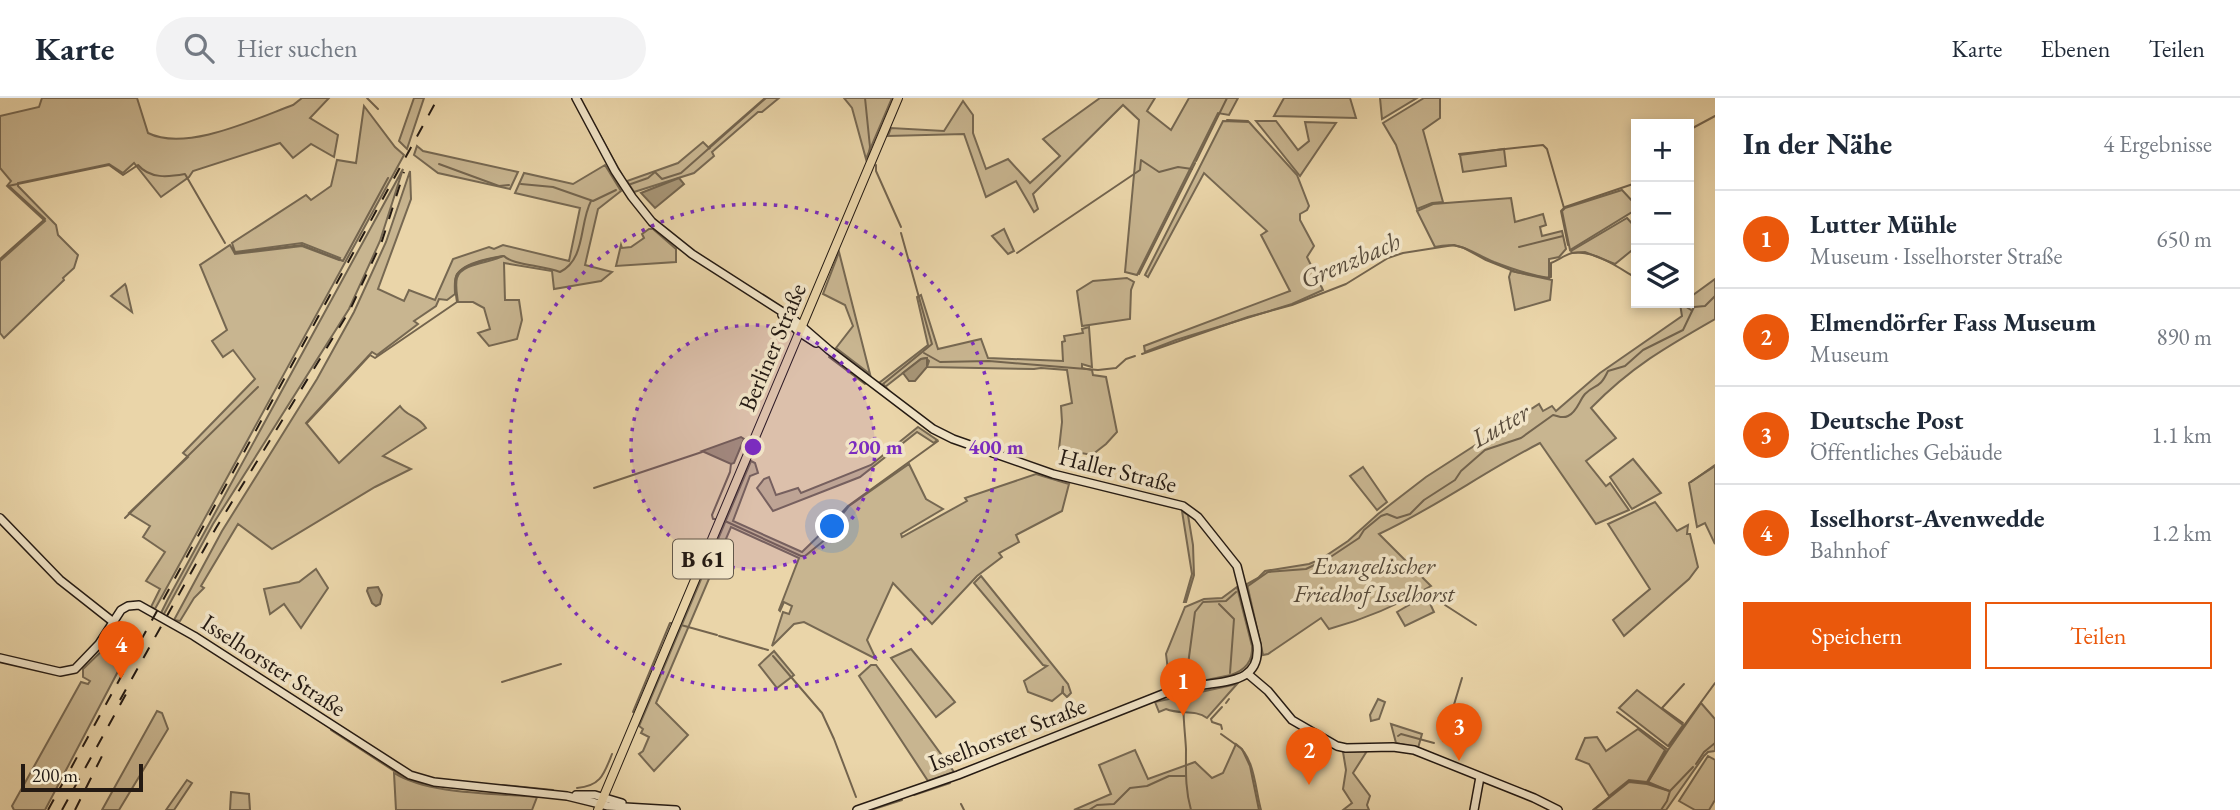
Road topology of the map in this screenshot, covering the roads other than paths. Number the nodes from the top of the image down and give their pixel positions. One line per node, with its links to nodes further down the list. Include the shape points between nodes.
1 (576, 98): 3 (street, Haller Straße, via 615,171 652,222)
2 (898, 98): 3 (main road, Berliner Straße / B 61)
3 (800, 329): 7 (street, Haller Straße, via 943,435 1053,474 1190,510 1237,566 1258,654); 9 (main road, Berliner Straße / B 61)
4 (0, 518): 5 (street, via 60,580)
5 (112, 622): 6 (street, via 94,649 68,672); 9 (street, Isselhorster Straße, via 128,606 148,610 410,775 434,782 586,795)
6 (0, 660)
7 (1248, 674): 8 (street, via 1292,720 1336,746 1405,748); 11 (street, Isselhorster Straße, via 1171,692)
8 (1480, 776): 12 (street); 13 (street)
9 (600, 804): 10 (street, Isselhorster Straße)
10 (676, 810)
11 (857, 810)
12 (1474, 810)
13 (1558, 810)

